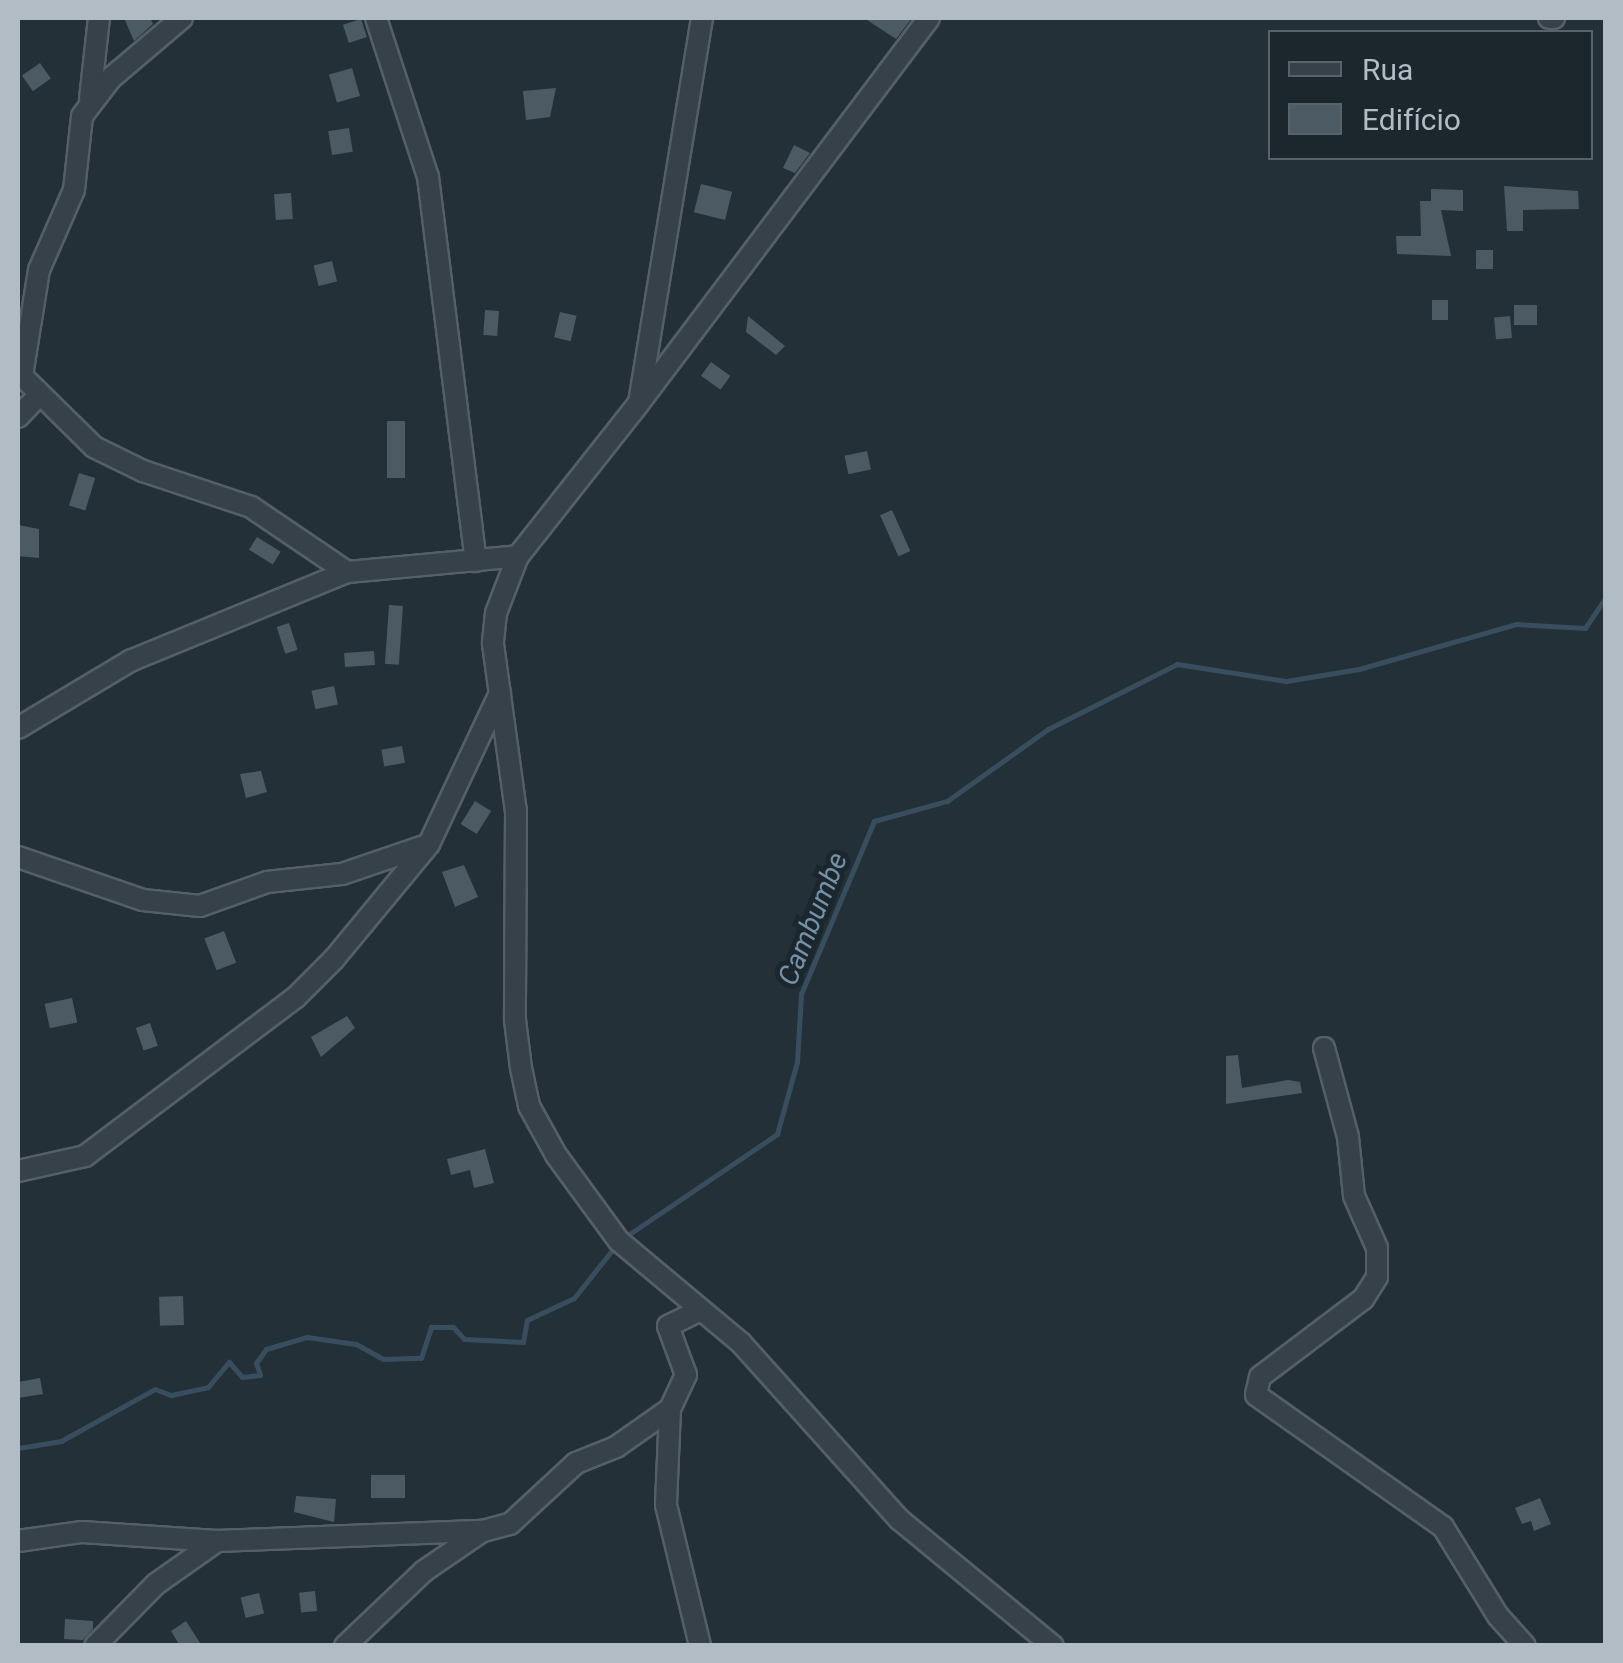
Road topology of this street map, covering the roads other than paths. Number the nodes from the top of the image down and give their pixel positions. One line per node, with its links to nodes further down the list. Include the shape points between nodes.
1 (99, 18): 6 (street)
2 (182, 18): 6 (street)
3 (376, 18): 12 (street, via 428,176)
4 (702, 18): 9 (street)
5 (929, 18): 9 (street)
6 (90, 100): 7 (street, via 74,190 39,270)
7 (20, 376): 8 (street)
8 (37, 397): 10 (street); 13 (street, via 94,447 143,472 252,507)
9 (639, 403): 11 (street)
10 (18, 418)
11 (518, 556): 12 (street); 14 (street, via 496,613)
12 (476, 561): 13 (street)
13 (347, 572): 15 (street, via 147,652)
14 (500, 693): 16 (street); 20 (street, via 516,811 515,1020 529,1106 619,1242)
15 (18, 728)
16 (429, 844): 17 (street, via 342,874 266,882 200,906 143,900); 19 (street, via 295,998 85,1156)
17 (18, 857)
18 (1324, 1048): 29 (street, via 1348,1137 1354,1196 1377,1248 1378,1277 1363,1299 1260,1378 1256,1395 1442,1528)
19 (18, 1170)
20 (699, 1311): 21 (street, via 668,1326 686,1375); 28 (street, via 741,1343 900,1520)
21 (670, 1408): 22 (street, via 616,1447 576,1463 510,1524); 27 (street, via 666,1506)
22 (483, 1531): 24 (street); 26 (street, via 424,1571)
23 (18, 1541): 24 (street, via 82,1532)
24 (217, 1541): 25 (street, via 156,1584)
25 (95, 1646)
26 (345, 1646)
27 (700, 1646)
28 (1053, 1646)
29 (1525, 1646)

